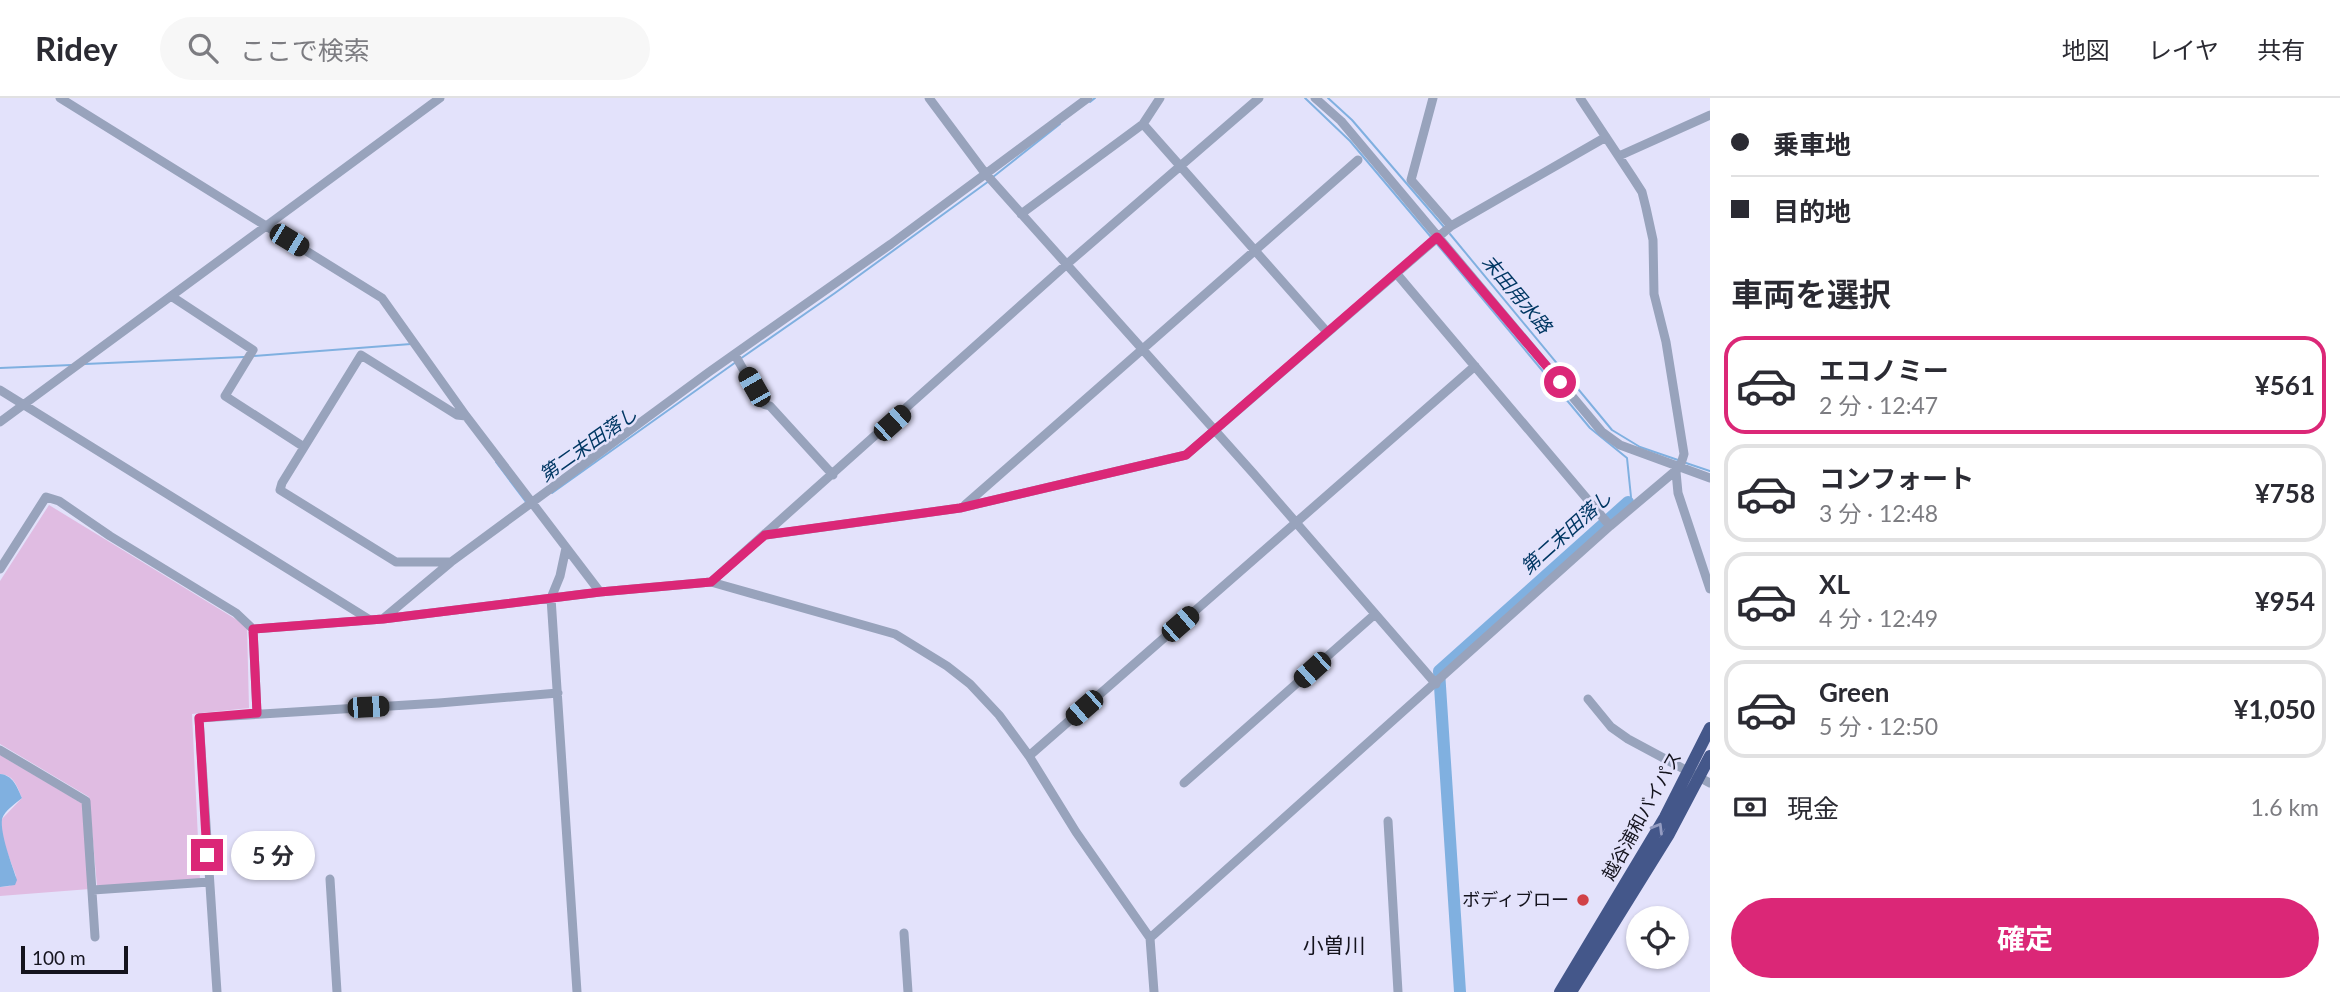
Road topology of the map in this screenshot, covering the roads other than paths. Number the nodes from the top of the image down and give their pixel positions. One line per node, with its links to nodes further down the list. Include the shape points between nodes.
1 (60, 98): 18 (street)
2 (440, 98): 18 (street)
3 (929, 98): 16 (street)
4 (1088, 98): 16 (street)
5 (1160, 98): 11 (street)
6 (1259, 98): 15 (street)
7 (1315, 98): 20 (street, via 1341,121)
8 (1433, 98): 19 (street, via 1411,180)
9 (1580, 98): 12 (street)
10 (1710, 115): 13 (street)
11 (1143, 124): 15 (street); 17 (street)
12 (1606, 137): 13 (street); 19 (street)
13 (1619, 156): 35 (street, via 1642,192 1653,240 1654,294 1684,454)
14 (1358, 160): 21 (street)
15 (1182, 166): 21 (street); 22 (street)
16 (985, 173): 17 (street); 27 (street)
17 (1021, 214): 22 (street)
18 (265, 226): 24 (street); 31 (street, via 382,298)
19 (1451, 226): 20 (street)
20 (1437, 237): 23 (street); 35 (street, via 1602,432 1620,445)
21 (1255, 251): 25 (street); 26 (street)
22 (1067, 264): 26 (street); 36 (street)
23 (1396, 273): 25 (street); 28 (street)
24 (171, 296): 30 (street); 34 (street, via 253,351 225,396)
25 (1327, 332): 33 (street)
26 (1142, 350): 33 (street); 39 (street)
27 (735, 355): 36 (street, via 763,404 770,406); 38 (street)
28 (1475, 366): 40 (street); 41 (street)
29 (0, 390): 30 (street)
30 (23, 405): 32 (street); 52 (street)
31 (466, 416): 34 (street, via 457,415 361,355); 38 (street)
32 (0, 422)
33 (1214, 432): 39 (street, via 1186,455); 40 (street)
34 (304, 447): 44 (street, via 281,490 396,562)
35 (1678, 470): 37 (street); 41 (street); 47 (street, via 1678,493)
36 (833, 475): 42 (street)
37 (1710, 478)
38 (531, 503): 43 (street); 44 (street)
39 (960, 508): 42 (street)
40 (1295, 523): 50 (street); 60 (street)
41 (1610, 526): 54 (street)
42 (765, 535): 46 (street)
43 (566, 548): 48 (street); 49 (street)
44 (451, 562): 51 (street)
45 (0, 569): 53 (street, via 46,497 236,613)
46 (711, 582): 48 (street); 60 (street, via 895,634 970,684)
47 (1710, 589)
48 (600, 592): 49 (street)
49 (551, 598): 51 (street); 55 (street)
50 (1374, 615): 54 (street); 63 (street)
51 (383, 619): 52 (street)
52 (370, 620): 53 (street)
53 (253, 629): 57 (street)
54 (1436, 684): 70 (street)
55 (558, 693): 57 (street); 73 (street)
56 (1588, 699): 62 (street, via 1611,727 1628,739)
57 (257, 713): 66 (street, via 199,718)
58 (1710, 728): 62 (highway, 越谷浦和バイパス)
59 (0, 750): 67 (street, via 86,801)
60 (1029, 756): 70 (street)
61 (1710, 756): 62 (highway, 越谷浦和バイパス)
62 (1699, 777): 77 (highway, 越谷浦和バイパス, one-way to 62, via 1658,828); 78 (highway, 越谷浦和バイパス)
63 (1184, 783)
64 (1388, 821): 76 (street)
65 (330, 879): 72 (street)
66 (209, 882): 67 (street); 71 (street)
67 (93, 890): 69 (street)
68 (904, 933): 74 (street)
69 (95, 937)
70 (1150, 938): 75 (street)
71 (217, 992)
72 (337, 992)
73 (577, 992)
74 (908, 992)
75 (1154, 992)
76 (1398, 992)
77 (1560, 992)
78 (1571, 992)

